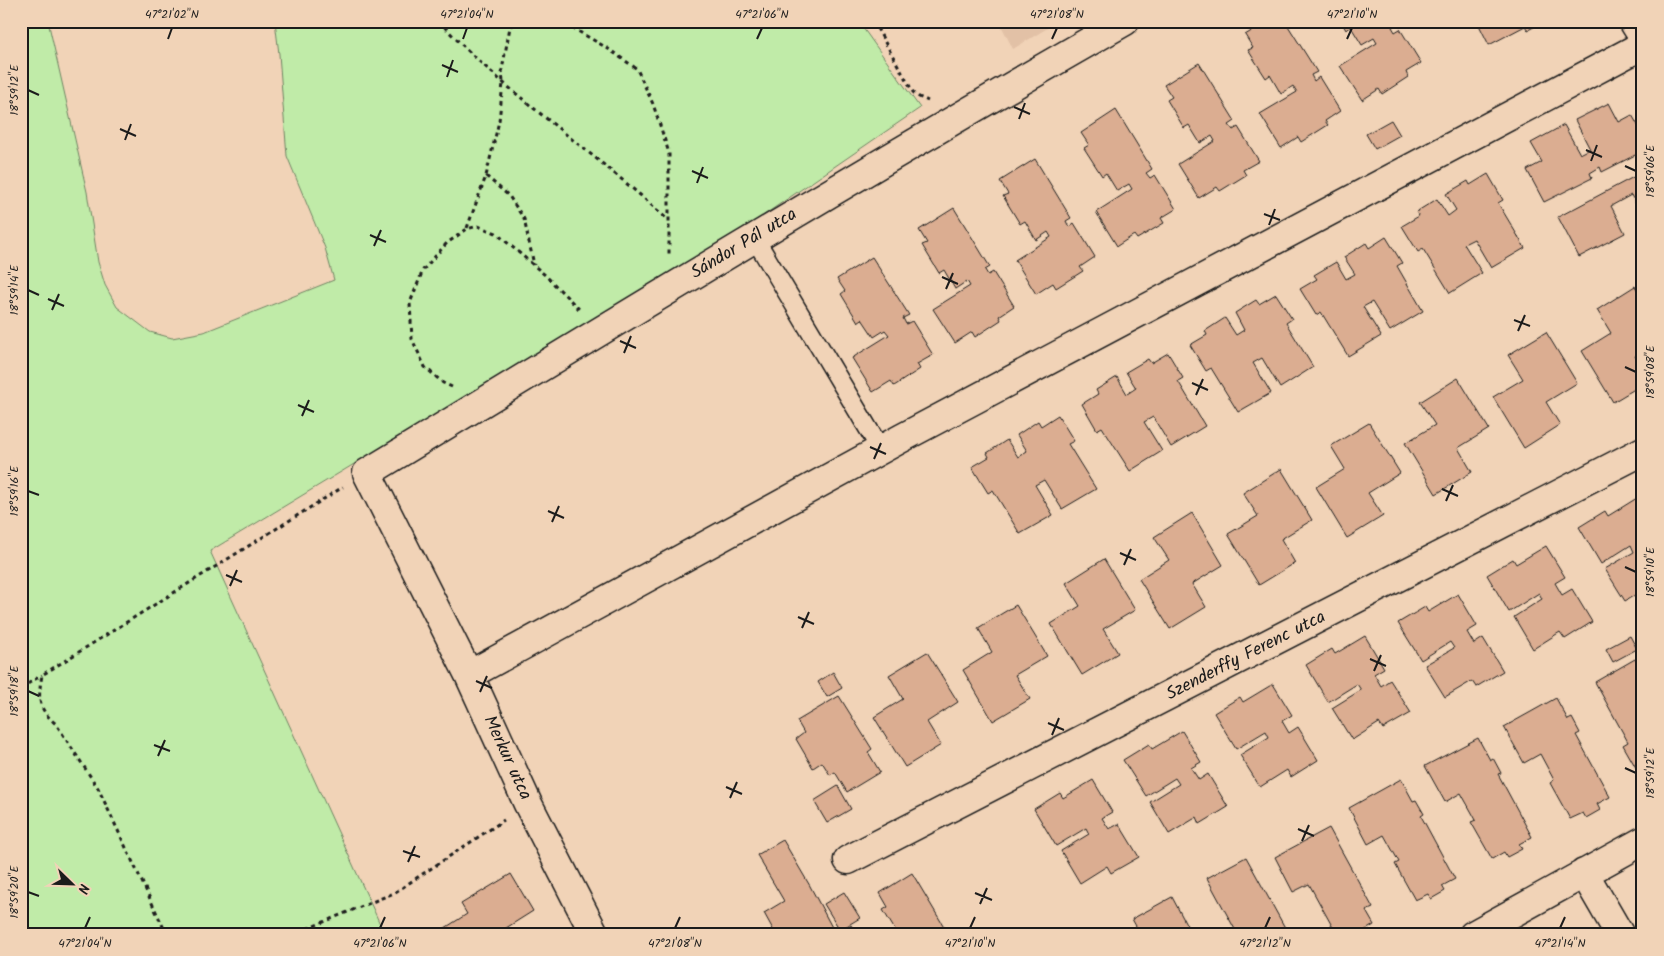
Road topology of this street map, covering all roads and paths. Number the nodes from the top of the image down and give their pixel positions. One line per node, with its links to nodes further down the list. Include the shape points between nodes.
1 (439, 21): 11 (path)
2 (514, 21): 11 (path, via 505,47)
3 (561, 21): 8 (path)
4 (567, 21): 8 (path)
5 (873, 21): 12 (path, via 913,92 919,98)
6 (1125, 21): 16 (street, Sándor Pál utca)
7 (1633, 21): 9 (street)
8 (571, 27): 14 (path, via 637,69 669,153)
9 (1643, 37)
10 (1643, 45): 21 (street)
11 (503, 83): 13 (path, via 499,121); 14 (path)
12 (936, 102)
13 (486, 176): 15 (path); 17 (path, via 509,196 524,219)
14 (669, 220): 18 (path)
15 (467, 229): 17 (path, via 478,226 496,233); 20 (path, via 448,243 423,270 410,303 412,339 424,367 443,384)
16 (754, 237): 18 (street, Sándor Pál utca); 21 (lane)
17 (534, 266): 19 (path)
18 (671, 288): 19 (street, Sándor Pál utca)
19 (600, 330): 20 (street, Sándor Pál utca)
20 (489, 398): 23 (street, Sándor Pál utca)
21 (880, 450): 25 (street)
22 (1643, 451): 29 (street, Szenderffy Ferenc utca)
23 (367, 473): 24 (path); 25 (street, Merkur utca)
24 (42, 675): 26 (path); 31 (path, via 39,704 98,788)
25 (469, 675): 27 (street, Merkur utca)
26 (21, 688)
27 (528, 804): 32 (path, via 394,893); 33 (street, Merkur utca)
28 (1643, 840): 30 (street)
29 (848, 860)
30 (1584, 873): 34 (street); 35 (street)
31 (167, 935)
32 (292, 935)
33 (595, 935)
34 (1472, 935)
35 (1620, 935)

